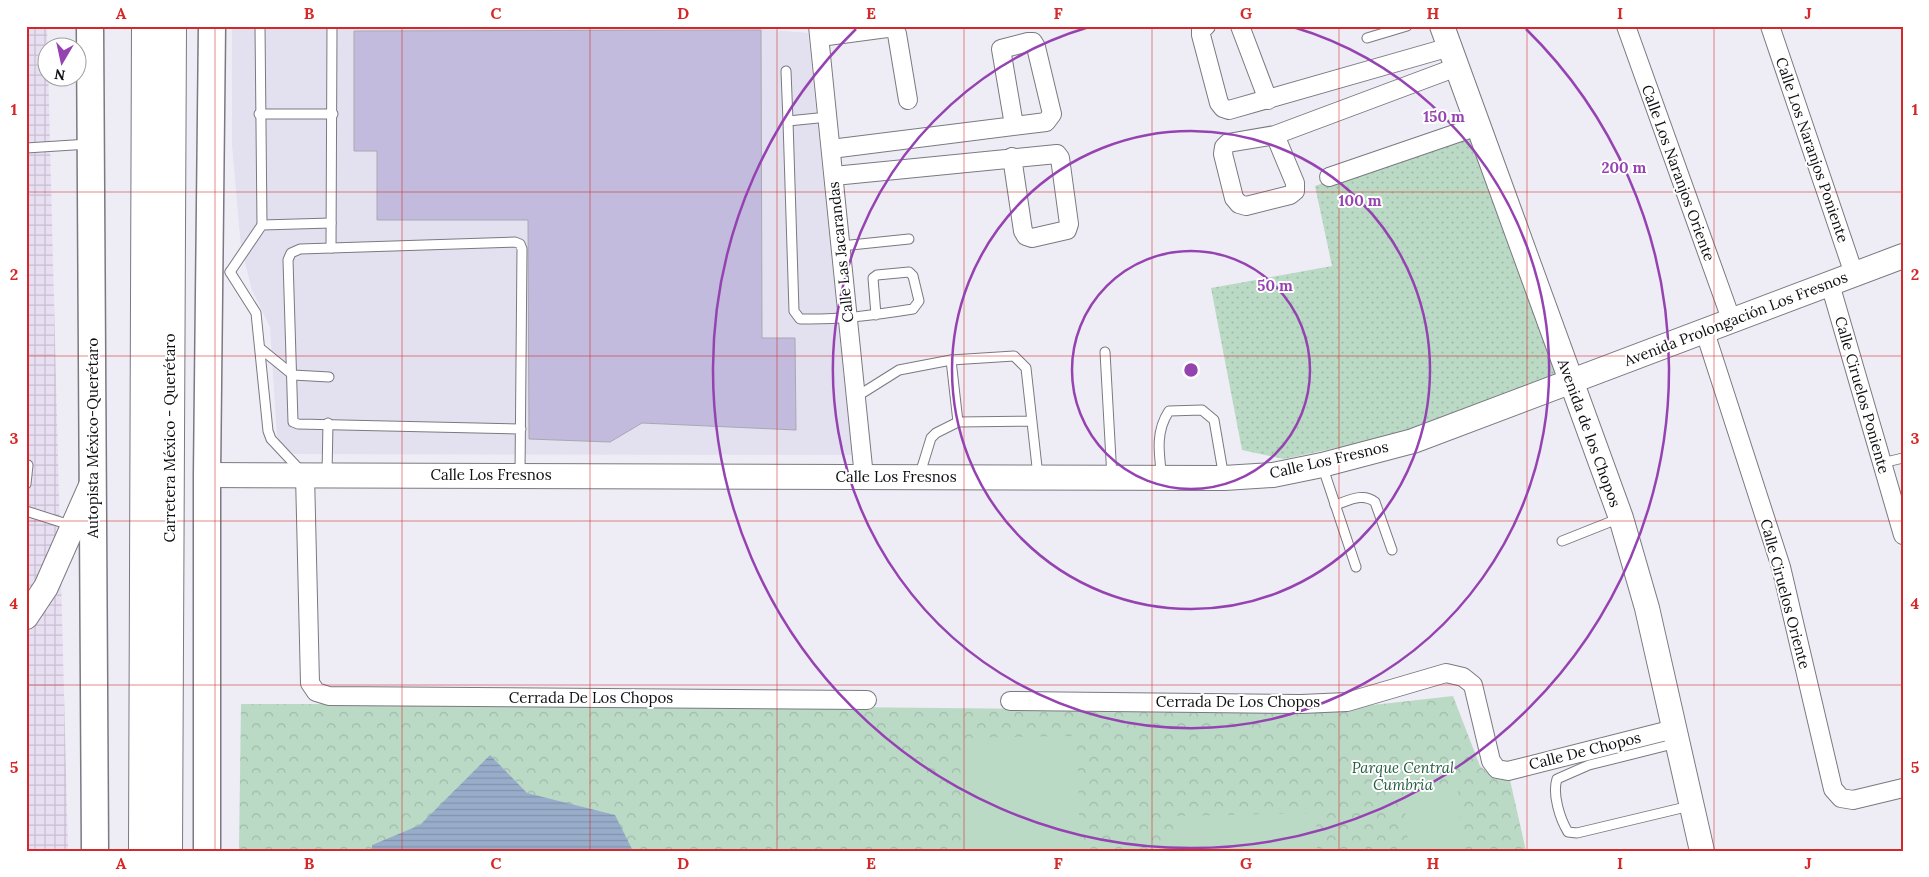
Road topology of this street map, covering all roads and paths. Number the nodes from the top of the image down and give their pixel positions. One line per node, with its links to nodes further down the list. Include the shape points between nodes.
1 (90, 26): 25 (main road, Autopista México-Querétaro)
2 (146, 26): 87 (highway, Carretera México - Querétaro)
3 (172, 26): 88 (highway, Carretera México - Querétaro)
4 (212, 26): 37 (main road)
5 (260, 26): 18 (lane)
6 (332, 26): 19 (lane)
7 (1206, 26): 17 (street, via 1200,30 1223,108 1229,110)
8 (1240, 26): 17 (street)
9 (1407, 26): 13 (lane)
10 (1626, 26): 42 (street, Calle Los Naranjos Oriente)
11 (1770, 26): 38 (street, Calle Los Naranjos Poniente)
12 (819, 32): 16 (street, via 894,29); 20 (street, Calle Las Jacarandas)
13 (1367, 38)
14 (1449, 47): 17 (street); 23 (street, Avenida de los Chopos); 24 (street)
15 (786, 71): 21 (lane)
16 (908, 100)
17 (1268, 100)
18 (260, 114): 19 (lane); 32 (lane)
19 (333, 114): 31 (lane)
20 (828, 117): 21 (lane); 27 (street, Calle Las Jacarandas)
21 (788, 121): 41 (lane, via 794,312 800,319)
22 (1014, 125): 22 (street, via 1001,50 1033,42 1052,114 1046,122); 27 (street)
23 (1478, 126): 30 (street); 49 (street, Avenida de los Chopos)
24 (1276, 135): 24 (street, via 1228,143 1224,147 1234,198 1239,204 1246,206 1295,191 1295,183)
25 (92, 144): 26 (lane); 64 (main road, Autopista México-Querétaro)
26 (26, 148)
27 (831, 149): 29 (street, Calle Las Jacarandas)
28 (1012, 157): 28 (street, via 1026,236 1032,238 1067,230 1068,214 1057,154); 29 (street)
29 (834, 176): 34 (street, Calle Las Jacarandas)
30 (1329, 177)
31 (331, 223): 32 (lane); 35 (lane)
32 (262, 225): 37 (lane)
33 (909, 239): 34 (lane)
34 (841, 246): 41 (street, Calle Las Jacarandas)
35 (331, 248): 47 (lane, via 300,249 291,253 288,260); 54 (lane, via 520,244)
36 (1903, 256): 38 (street, Avenida Prolongación Los Fresnos)
37 (220, 272): 44 (lane, via 256,313); 60 (main road)
38 (1854, 274): 39 (street, Avenida Prolongación Los Fresnos)
39 (1830, 284): 42 (street, Avenida Prolongación Los Fresnos); 56 (street, Calle Ciruelos Poniente)
40 (876, 314): 40 (lane, via 873,278 877,274 909,272 919,301 917,306); 41 (lane)
41 (848, 319): 50 (street, Calle Las Jacarandas)
42 (1731, 319): 43 (street, Avenida Prolongación Los Fresnos)
43 (1704, 329): 49 (street, Avenida Prolongación Los Fresnos); 83 (street, Calle Ciruelos Oriente, via 1781,567 1833,789 1841,798 1853,800)
44 (261, 349): 47 (lane); 59 (lane, via 271,439)
45 (1105, 352): 66 (lane)
46 (951, 360): 50 (lane, via 899,370); 51 (lane, via 1014,356 1026,368); 52 (lane)
47 (293, 375): 48 (lane); 53 (lane, via 293,422)
48 (329, 377)
49 (1571, 383): 58 (street, Calle Los Fresnos, via 1413,440); 72 (street, Avenida de los Chopos)
50 (856, 397): 62 (street, Calle Las Jacarandas)
51 (1032, 421): 52 (lane); 65 (lane)
52 (958, 422): 63 (lane, via 931,438)
53 (328, 424): 54 (lane); 59 (lane)
54 (521, 429): 61 (lane)
55 (1903, 458): 56 (lane)
56 (1882, 463): 74 (street, Calle Ciruelos Poniente)
57 (28, 465): 69 (lane)
58 (1322, 465): 68 (street, Calle Los Fresnos, via 1273,475); 70 (lane)
59 (316, 474): 60 (street, Calle Los Fresnos); 61 (street, Calle Los Fresnos); 79 (street, Cerrada De Los Chopos, via 310,683 316,692 329,696)
60 (207, 475): 85 (main road)
61 (520, 475): 62 (street, Calle Los Fresnos)
62 (864, 477): 63 (street, Calle Los Fresnos)
63 (919, 477): 65 (street, Calle Los Fresnos)
64 (95, 478): 73 (street); 86 (main road, Autopista México-Querétaro)
65 (1038, 478): 66 (street, Calle Los Fresnos)
66 (1112, 478): 67 (street, Calle Los Fresnos)
67 (1162, 478): 68 (street, Calle Los Fresnos); 68 (lane, via 1159,432 1162,421 1169,411 1202,410 1214,420)
68 (1224, 478)
69 (26, 484)
70 (1335, 505): 76 (lane, via 1362,496 1369,497 1375,502); 77 (lane)
71 (26, 511): 73 (lane)
72 (1621, 518): 75 (lane); 81 (street, Avenida de los Chopos, via 1647,608)
73 (73, 526): 78 (street, via 46,587)
74 (1903, 535)
75 (1562, 541)
76 (1392, 550)
77 (1356, 567)
78 (26, 617)
79 (868, 700)
80 (1010, 701): 82 (street, Cerrada De Los Chopos, via 1347,702 1446,673 1463,677 1473,685 1491,761)
81 (1676, 736): 82 (street, Calle De Chopos, via 1508,771); 84 (street, Avenida de los Chopos); 84 (lane, via 1564,775 1556,779 1556,795 1563,823 1568,832 1577,833)
82 (1497, 769)
83 (1903, 788)
84 (1692, 806): 91 (street, Avenida de los Chopos)
85 (207, 816): 89 (main road); 90 (main road)
86 (95, 851)
87 (143, 851)
88 (168, 851)
89 (207, 851)
90 (212, 851)
91 (1702, 851)

